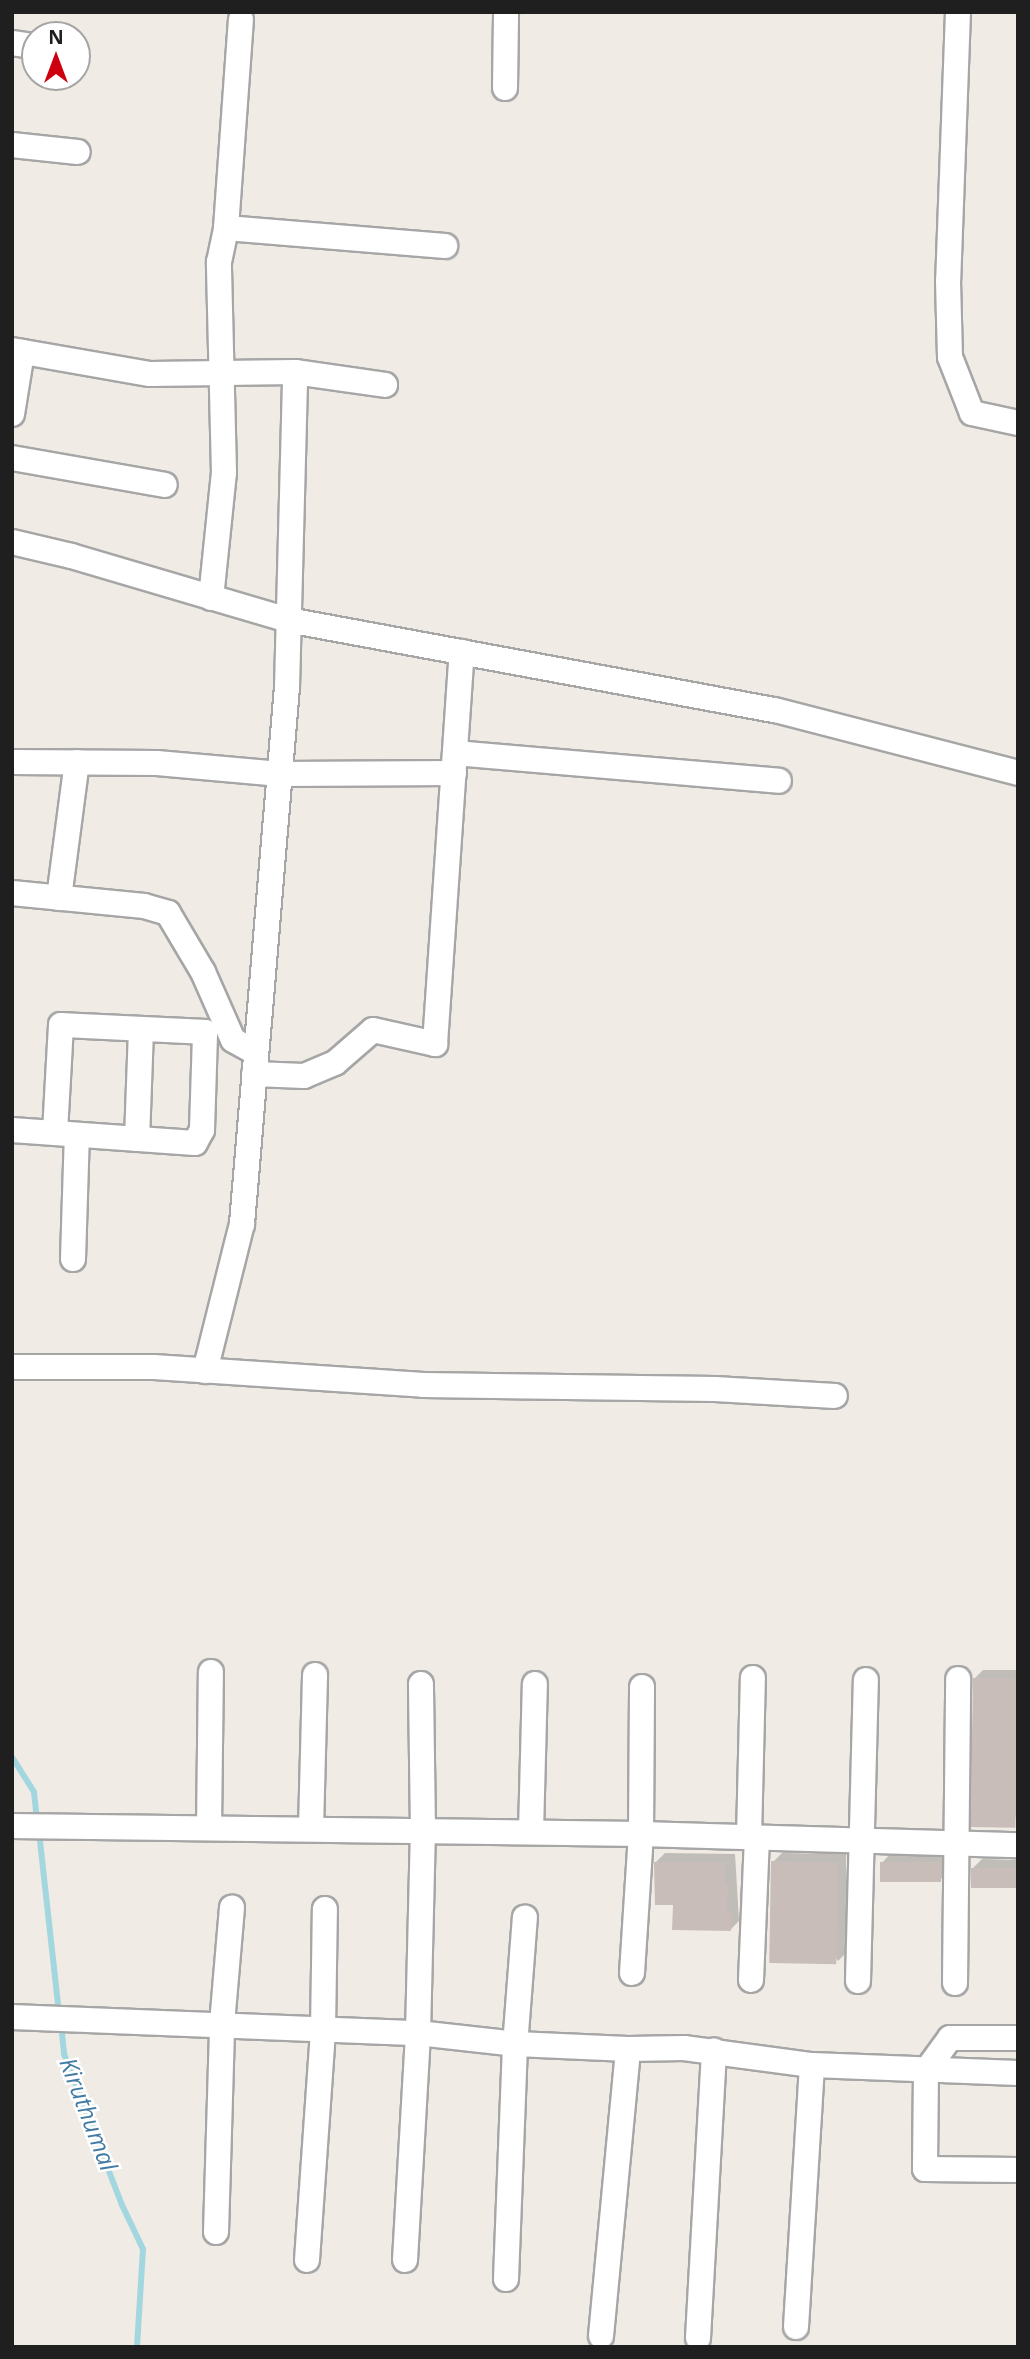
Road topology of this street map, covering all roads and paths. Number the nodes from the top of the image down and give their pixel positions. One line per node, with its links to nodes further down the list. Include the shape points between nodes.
1 (506, 12): 4 (street)
2 (958, 12): 14 (street, via 948,281 950,357 972,412)
3 (240, 20): 7 (street)
4 (505, 88)
5 (12, 145): 6 (street)
6 (78, 152)
7 (226, 228): 8 (street); 11 (street, via 219,262)
8 (445, 246)
9 (17, 351): 11 (street, via 150,374); 13 (street)
10 (295, 372): 11 (street); 12 (street); 19 (street)
11 (221, 373): 18 (street, via 223,473)
12 (386, 385)
13 (12, 414)
14 (1018, 423)
15 (12, 458): 16 (street)
16 (165, 485)
17 (12, 542): 18 (street)
18 (211, 598): 19 (street)
19 (288, 620): 20 (street); 25 (street)
20 (462, 652): 23 (street); 24 (street, via 775,709)
21 (12, 762): 22 (street)
22 (77, 762): 25 (street, via 157,763); 28 (street)
23 (455, 763): 25 (street); 26 (street); 30 (street, via 435,1044 373,1030 335,1063 304,1076)
24 (1018, 773)
25 (281, 775): 30 (street)
26 (779, 781)
27 (12, 893): 28 (street)
28 (59, 898): 30 (street, via 144,906 168,913 203,972 233,1040)
29 (141, 1029): 32 (street, via 61,1025); 33 (street); 33 (street, via 205,1032 202,1130 195,1143)
30 (255, 1063): 36 (street, via 242,1224)
31 (12, 1130): 32 (street)
32 (66, 1134): 33 (street); 34 (street)
33 (137, 1139)
34 (73, 1259)
35 (12, 1367): 36 (street)
36 (205, 1371): 37 (street, via 423,1385 715,1389)
37 (835, 1396)
38 (211, 1671): 47 (street)
39 (315, 1675): 48 (street)
40 (753, 1678): 52 (street)
41 (958, 1679): 54 (street)
42 (866, 1680): 53 (street)
43 (421, 1684): 49 (street)
44 (535, 1684): 50 (street)
45 (642, 1687): 51 (street)
46 (17, 1825): 47 (street)
47 (209, 1828): 48 (street)
48 (311, 1829): 49 (street)
49 (423, 1831): 50 (street); 66 (street)
50 (531, 1832): 51 (street)
51 (640, 1835): 52 (street); 59 (street)
52 (753, 1837): 53 (street); 60 (street)
53 (861, 1840): 54 (street); 61 (street)
54 (957, 1844): 55 (street); 62 (street)
55 (1018, 1845)
56 (232, 1907): 64 (street)
57 (325, 1909): 65 (street)
58 (525, 1917): 68 (street)
59 (632, 1973)
60 (751, 1980)
61 (858, 1981)
62 (955, 1983)
63 (12, 2017): 64 (street)
64 (222, 2024): 65 (street); 75 (street)
65 (323, 2030): 66 (street); 76 (street)
66 (418, 2034): 68 (street); 77 (street)
67 (1018, 2038): 72 (street, via 950,2038)
68 (516, 2044): 69 (street); 78 (street)
69 (628, 2049): 70 (street); 80 (street)
70 (714, 2050): 71 (street); 81 (street)
71 (812, 2065): 72 (street); 79 (street)
72 (926, 2071): 73 (street); 74 (street, via 925,2169)
73 (1018, 2073)
74 (1018, 2170)
75 (216, 2232)
76 (307, 2260)
77 (405, 2260)
78 (506, 2279)
79 (796, 2327)
80 (601, 2336)
81 (698, 2338)

